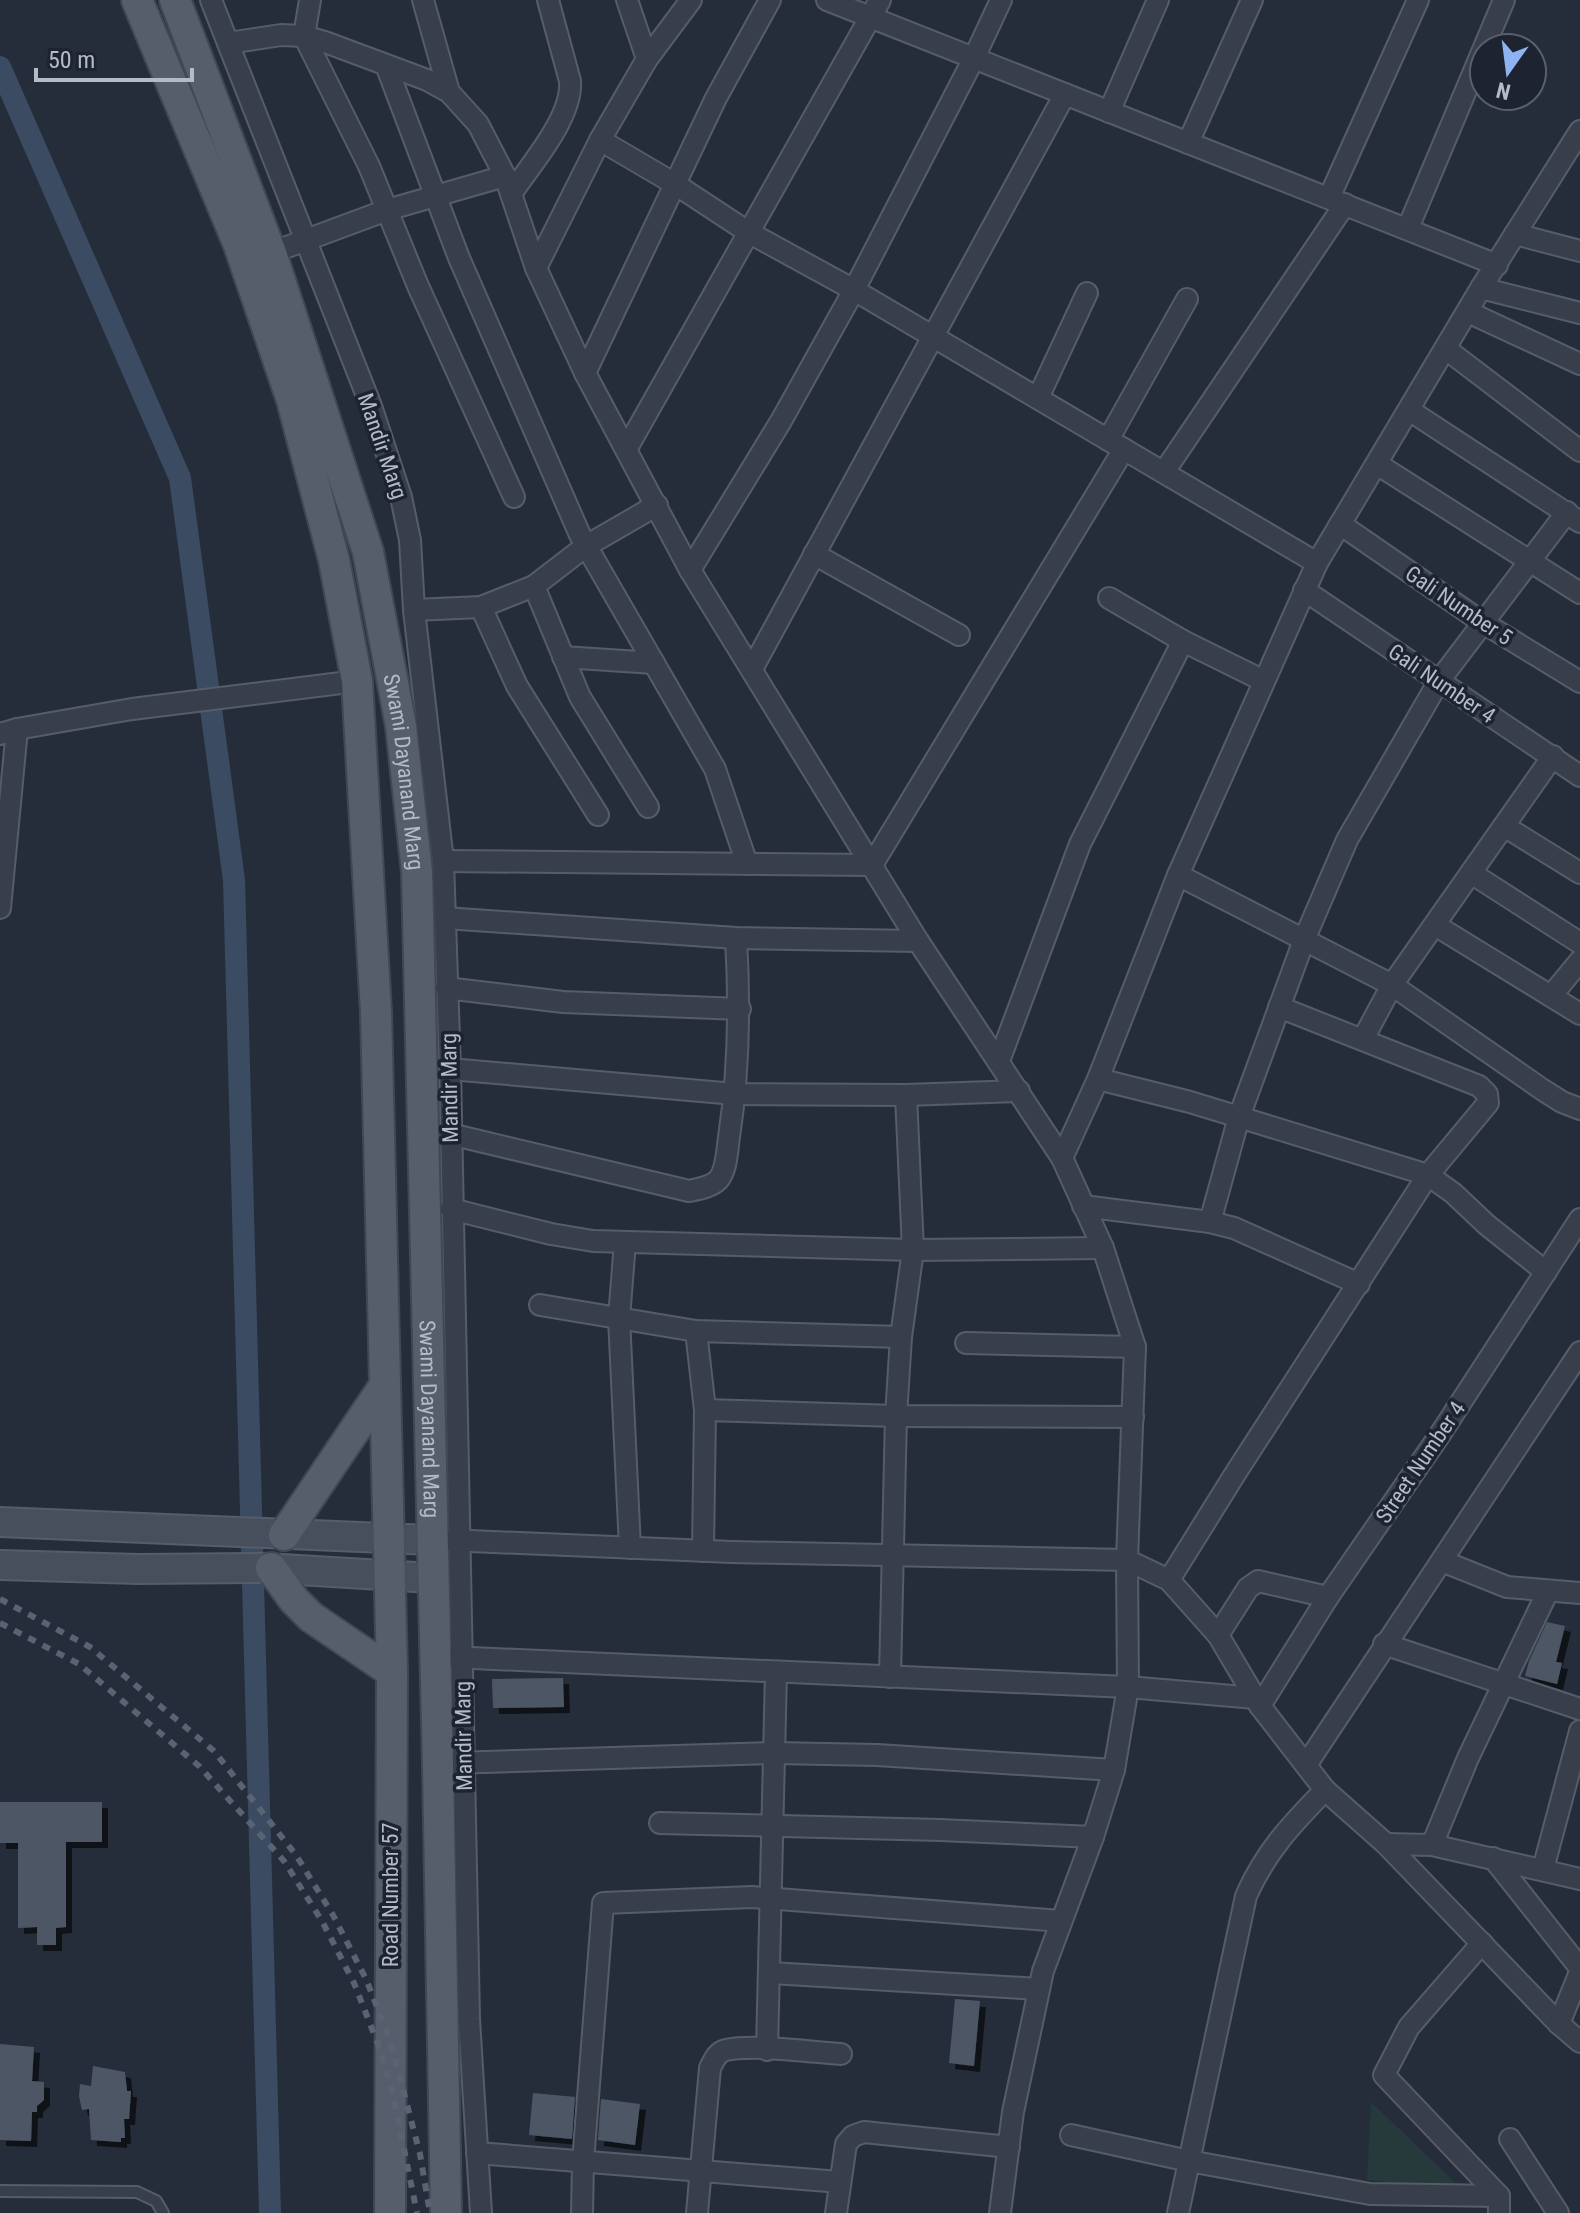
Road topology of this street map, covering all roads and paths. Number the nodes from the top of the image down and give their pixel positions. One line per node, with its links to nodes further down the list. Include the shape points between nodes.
1 (137, 0): 79 (main road, Swami Dayanand Marg, via 239,245 292,400 334,560)
2 (175, 0): 38 (main road, Swami Dayanand Marg)
3 (211, 0): 18 (street, Mandir Marg)
4 (310, 0): 17 (street)
5 (423, 0): 22 (street)
6 (548, 0): 29 (street, via 571,95 561,118)
7 (627, 0): 20 (street)
8 (691, 0): 20 (street)
9 (770, 0): 28 (street)
10 (827, 0): 16 (street)
11 (1001, 0): 19 (street)
12 (1158, 0): 24 (street)
13 (1252, 0): 27 (street)
14 (1418, 0): 31 (street)
15 (1504, 0): 33 (street)
16 (875, 9): 19 (street); 34 (street)
17 (304, 36): 18 (street); 21 (street); 32 (street)
18 (228, 43): 36 (street, Mandir Marg)
19 (974, 58): 23 (street); 42 (street)
20 (647, 59): 26 (street)
21 (386, 65): 22 (street); 30 (street)
22 (449, 92): 29 (street, via 478,124)
23 (1065, 94): 24 (street); 47 (street)
24 (1109, 112): 27 (street)
25 (1580, 131): 35 (street)
26 (600, 140): 28 (street); 40 (street)
27 (1188, 143): 31 (street)
28 (675, 184): 34 (street); 50 (street)
29 (508, 185): 30 (street); 40 (street)
30 (435, 197): 32 (street); 62 (street)
31 (1337, 201): 33 (street); 57 (street)
32 (387, 210): 36 (street); 58 (street)
33 (1408, 228): 39 (street)
34 (748, 232): 42 (street); 54 (street)
35 (1515, 234): 37 (street); 39 (street)
36 (304, 239): 38 (street); 72 (street, Mandir Marg, via 401,497 410,540)
37 (1580, 251)
38 (271, 253): 144 (main road, Swami Dayanand Marg, via 368,552 401,726 417,872)
39 (1497, 265): 41 (street)
40 (536, 268): 50 (street)
41 (1481, 288): 45 (street); 46 (street)
42 (854, 290): 47 (street); 66 (street)
43 (1087, 293): 51 (street)
44 (1187, 299): 53 (street)
45 (1468, 312): 48 (street); 49 (street)
46 (1580, 313)
47 (932, 336): 51 (street); 63 (street)
48 (1446, 349): 52 (street); 55 (street)
49 (1580, 364)
50 (585, 373): 54 (street)
51 (1038, 398): 53 (street)
52 (1409, 410): 56 (street); 60 (street)
53 (1116, 444): 57 (street); 91 (street)
54 (627, 448): 59 (street)
55 (1580, 451)
56 (1377, 464): 61 (street); 64 (street)
57 (1164, 472): 65 (street)
58 (514, 497)
59 (657, 505): 62 (street); 66 (street)
60 (1573, 517): 64 (street)
61 (1340, 524): 65 (street); 73 (street, Gali Number 5)
62 (586, 546): 67 (street); 77 (street)
63 (814, 554): 74 (street); 78 (street)
64 (1531, 560): 69 (street); 73 (street)
65 (1317, 563): 68 (street)
66 (690, 570): 78 (street)
67 (534, 586): 71 (street); 76 (street)
68 (1304, 590): 80 (street); 81 (street, Gali Number 4)
69 (1580, 593)
70 (1109, 598): 75 (street)
71 (481, 607): 72 (street); 87 (street, via 517,686)
72 (414, 610): 89 (street, Mandir Marg)
73 (1482, 622): 81 (street); 82 (street, Gali Number 5)
74 (959, 635)
75 (1183, 641): 80 (street); 110 (street, via 1080,844)
76 (563, 657): 77 (street); 86 (street, via 580,697)
77 (654, 663): 90 (street, via 715,769)
78 (752, 669): 91 (street)
79 (357, 681): 83 (street, via 132,709); 137 (main road, Swami Dayanand Marg, via 376,1012)
80 (1264, 681): 94 (street)
81 (1439, 681): 84 (street, Gali Number 4); 99 (street, via 1347,840)
82 (1580, 682)
83 (8, 732): 95 (street)
84 (1553, 756): 85 (street, Gali Number 4); 88 (street)
85 (1580, 776)
86 (648, 807)
87 (598, 815)
88 (1504, 826): 92 (street); 93 (street)
89 (443, 861): 90 (street); 96 (street, Mandir Marg)
90 (747, 864): 91 (street)
91 (872, 865): 100 (street)
92 (1471, 873): 97 (street); 101 (street)
93 (1580, 873)
94 (1178, 875): 99 (street); 112 (street)
95 (0, 908)
96 (445, 918): 98 (street); 104 (street, Mandir Marg)
97 (1435, 925): 103 (street); 105 (street)
98 (736, 938): 100 (street); 107 (street)
99 (1304, 940): 103 (street); 106 (street)
100 (918, 941): 110 (street)
101 (1580, 943)
102 (1580, 961): 105 (street)
103 (1392, 985): 109 (street); 116 (street, via 1543,1090)
104 (446, 988): 107 (street, via 563,1002); 111 (street, Mandir Marg)
105 (1551, 996): 108 (street)
106 (1279, 1007): 109 (street); 117 (street)
107 (740, 1009): 114 (street)
108 (1580, 1014)
109 (1363, 1039): 120 (street, via 1479,1086 1487,1094 1486,1108)
110 (999, 1061): 113 (street)
111 (450, 1069): 114 (street); 118 (street, Mandir Marg)
112 (1098, 1079): 117 (street); 119 (street)
113 (1019, 1091): 115 (street); 119 (street)
114 (735, 1094): 115 (street); 118 (street, via 718,1180 689,1191)
115 (906, 1095): 127 (street)
116 (1580, 1109)
117 (1239, 1117): 120 (street); 124 (street)
118 (450, 1134): 122 (street, Mandir Marg)
119 (1062, 1158): 121 (street)
120 (1428, 1175): 128 (street); 129 (street)
121 (1083, 1206): 124 (street); 126 (street)
122 (451, 1209): 125 (street, via 551,1234); 144 (street, Mandir Marg)
123 (1580, 1219): 128 (street, Street Number 4)
124 (1210, 1222): 129 (street, via 1255,1236)
125 (625, 1242): 127 (street); 131 (street)
126 (1103, 1248): 127 (street); 135 (street)
127 (913, 1250): 133 (street)
128 (1546, 1272): 157 (street, Street Number 4)
129 (1359, 1284): 154 (street)
130 (540, 1305): 131 (street)
131 (619, 1318): 132 (street); 145 (street)
132 (696, 1331): 133 (street); 138 (street)
133 (901, 1337): 139 (street)
134 (966, 1343): 135 (street)
135 (1135, 1347): 140 (street)
136 (1580, 1352): 149 (street)
137 (385, 1385): 142 (main road); 143 (main road, Swami Dayanand Marg)
138 (705, 1410): 139 (street); 146 (street)
139 (896, 1416): 140 (street); 147 (street)
140 (1133, 1417): 148 (street)
141 (0, 1522): 142 (main road)
142 (284, 1535): 143 (main road)
143 (389, 1539): 144 (main road); 152 (main road, Swami Dayanand Marg)
144 (445, 1540): 145 (street); 153 (main road, Swami Dayanand Marg); 160 (street, Mandir Marg)
145 (630, 1548): 146 (street)
146 (703, 1551): 147 (street)
147 (892, 1555): 148 (street); 163 (street)
148 (1127, 1560): 154 (street); 165 (street)
149 (1442, 1561): 155 (street, via 1507,1587); 159 (street)
150 (0, 1565): 151 (main road)
151 (268, 1568): 152 (main road); 161 (main road, via 311,1617)
152 (390, 1576): 153 (main road); 161 (main road, Road Number 57)
153 (432, 1578): 160 (main road)
154 (1169, 1580): 158 (street)
155 (1548, 1591): 156 (street); 164 (street)
156 (1580, 1593)
157 (1328, 1597): 158 (street, via 1258,1581); 166 (street, Street Number 4)
158 (1218, 1635): 166 (street)
159 (1384, 1644): 164 (street); 171 (street)
160 (448, 1657): 162 (street); 170 (main road)
161 (392, 1672): 203 (main road, Road Number 57)
162 (776, 1672): 163 (street); 169 (street)
163 (890, 1677): 165 (street)
164 (1504, 1685): 167 (street); 178 (street)
165 (1128, 1687): 166 (street); 172 (street)
166 (1257, 1702): 171 (street)
167 (1580, 1709)
168 (1580, 1731): 180 (street)
169 (775, 1753): 170 (street); 172 (street); 175 (street)
170 (451, 1763): 195 (street, Mandir Marg); 204 (main road)
171 (1306, 1765): 173 (street)
172 (1114, 1770): 176 (street)
173 (1325, 1790): 177 (street); 196 (street, via 1282,1833 1246,1896)
174 (660, 1823): 175 (street)
175 (773, 1826): 176 (street); 182 (street)
176 (1093, 1837): 183 (street)
177 (1386, 1844): 178 (street); 184 (street)
178 (1432, 1845): 179 (street)
179 (1493, 1858): 180 (street); 185 (street)
180 (1543, 1869): 181 (street)
181 (1580, 1879)
182 (773, 1899): 183 (street); 186 (street); 197 (street, via 603,1903)
183 (1061, 1921): 187 (street)
184 (1482, 1943): 188 (street); 201 (street, via 1409,2027 1384,2075)
185 (1580, 1970): 188 (street)
186 (771, 1973): 187 (street); 190 (street)
187 (1039, 1989): 194 (street)
188 (1559, 2024): 189 (street)
189 (1580, 2042)
190 (767, 2050): 191 (street); 198 (street, via 725,2050 717,2055 710,2068)
191 (841, 2054)
192 (1071, 2135): 196 (street)
193 (1510, 2139): 211 (street)
194 (1009, 2147): 199 (street, via 864,2132 846,2144); 209 (street)
195 (477, 2153): 197 (street); 205 (street, Mandir Marg)
196 (1189, 2161): 201 (street, via 1370,2194); 210 (street)
197 (583, 2162): 198 (street); 206 (street)
198 (701, 2172): 199 (street); 207 (street)
199 (840, 2182): 208 (street)
200 (0, 2191): 202 (lane, via 137,2192 156,2201)
201 (1499, 2204)
202 (163, 2213)
203 (390, 2213)
204 (446, 2213)
205 (481, 2213)
206 (582, 2213)
207 (697, 2213)
208 (836, 2213)
209 (1000, 2213)
210 (1178, 2213)
211 (1558, 2213)

